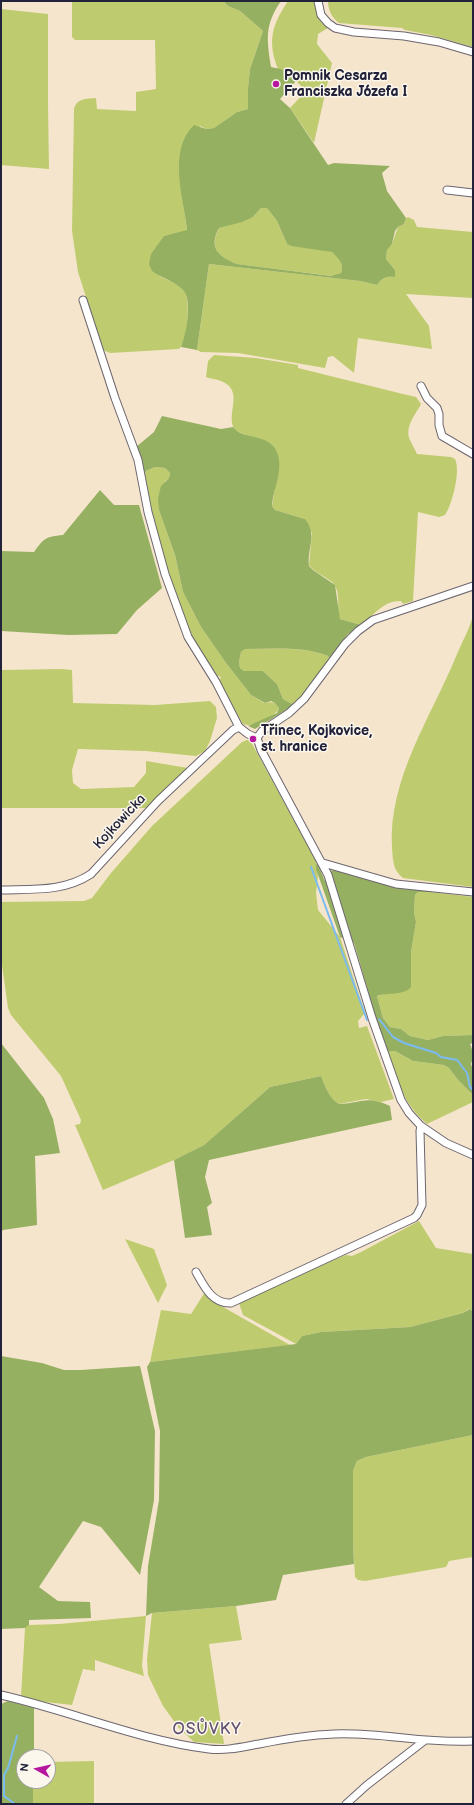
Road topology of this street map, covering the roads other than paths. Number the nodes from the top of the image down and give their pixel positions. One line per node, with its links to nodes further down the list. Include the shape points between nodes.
1 (318, 1): 2 (street, via 322,15 335,28 439,42)
2 (473, 52)
3 (447, 190): 4 (street)
4 (473, 194)
5 (83, 300): 9 (street, via 138,460 148,512 165,574 188,637 216,682)
6 (421, 386): 7 (street, via 427,398 437,408 442,436)
7 (473, 454)
8 (473, 586): 10 (street, via 373,620 345,644 304,699 289,713 262,731)
9 (239, 727): 10 (street); 12 (street, Kojkowicka, via 158,801 91,874 80,882 59,888)
10 (257, 738): 11 (street, via 261,750)
11 (323, 863): 13 (street, via 396,884); 14 (street, via 397,1092 409,1113)
12 (1, 890)
13 (473, 892)
14 (422, 1126): 15 (street, via 446,1143); 16 (street, via 422,1205 414,1218 231,1303 221,1302 209,1294)
15 (473, 1155)
16 (196, 1272)
17 (1, 1695): 18 (street, via 148,1737 225,1750 335,1734)
18 (424, 1741): 19 (street); 20 (street)
19 (473, 1741)
20 (346, 1804)

